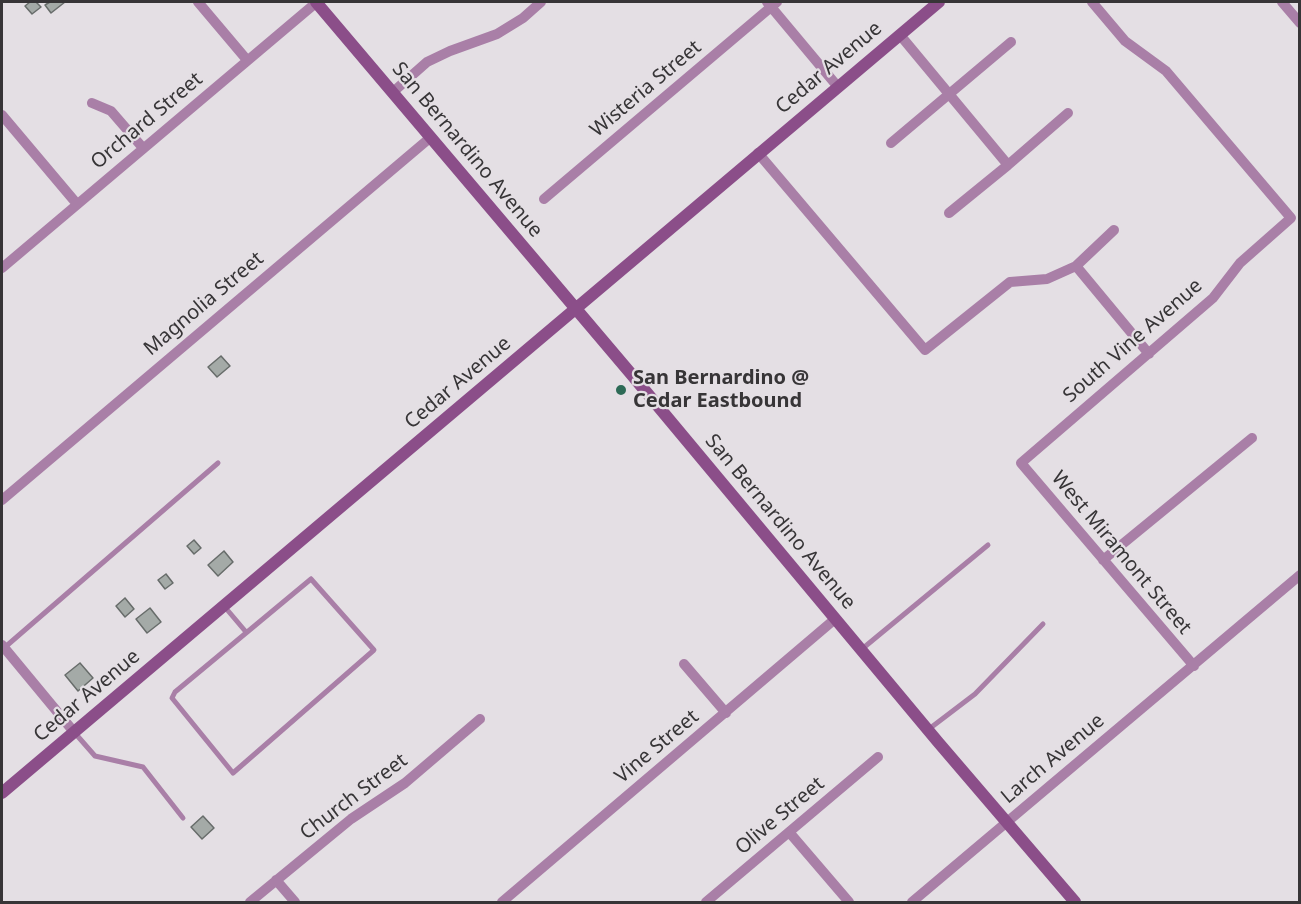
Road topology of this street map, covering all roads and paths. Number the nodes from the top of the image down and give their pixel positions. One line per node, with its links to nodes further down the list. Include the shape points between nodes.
1 (198, 2): 11 (street)
2 (316, 2): 11 (street, Orchard Street); 13 (main road, San Bernardino Avenue)
3 (542, 2): 13 (street, via 497,34 427,62)
4 (939, 2): 9 (main road, Cedar Avenue)
5 (1092, 2): 30 (street, South Vine Avenue, via 1125,41 1166,70 1291,218 1240,263 1213,298)
6 (1282, 2): 8 (street)
7 (772, 3): 12 (street); 23 (street, Wisteria Street)
8 (1299, 23)
9 (900, 35): 12 (main road, Cedar Avenue); 14 (street)
10 (1011, 42): 14 (street)
11 (247, 60): 20 (street, Orchard Street)
12 (838, 87): 21 (main road, Cedar Avenue)
13 (393, 92): 18 (main road, San Bernardino Avenue)
14 (948, 93): 19 (street); 22 (street)
15 (92, 103): 20 (street, via 111,111)
16 (1068, 113): 22 (street)
17 (2, 115): 24 (street)
18 (431, 137): 29 (main road, San Bernardino Avenue); 34 (street, Magnolia Street)
19 (891, 142)
20 (143, 148): 24 (street, Orchard Street)
21 (758, 153): 27 (street, via 925,350 1011,282 1047,279); 29 (main road, Cedar Avenue)
22 (1008, 165): 25 (street)
23 (544, 200)
24 (77, 204): 28 (street, Orchard Street)
25 (949, 213)
26 (1114, 230): 27 (street)
27 (1076, 266): 30 (street)
28 (2, 268)
29 (576, 309): 38 (main road, Cedar Avenue); 39 (main road, San Bernardino Avenue)
30 (1149, 354): 33 (street, South Vine Avenue)
31 (1252, 438): 36 (street)
32 (218, 463): 42 (lane)
33 (1021, 463): 36 (street, West Miramont Street)
34 (2, 500)
35 (988, 545): 43 (lane)
36 (1103, 560): 45 (street, West Miramont Street)
37 (1299, 575): 45 (street, Larch Avenue)
38 (224, 606): 41 (lane); 49 (main road, Cedar Avenue)
39 (835, 619): 43 (main road, San Bernardino Avenue); 46 (street, Vine Street)
40 (1043, 624): 48 (lane, via 975,694)
41 (246, 632): 41 (lane, via 311,579 374,650 233,773 172,698)
42 (3, 646): 49 (street)
43 (861, 650): 48 (main road, San Bernardino Avenue)
44 (684, 664): 46 (street)
45 (1194, 666): 53 (street, Larch Avenue)
46 (726, 712): 58 (street, Vine Street)
47 (480, 719): 55 (street, Church Street, via 405,783 351,819)
48 (928, 730): 53 (main road, San Bernardino Avenue)
49 (74, 732): 51 (main road, Cedar Avenue); 52 (lane, via 95,756 143,767)
50 (878, 757): 54 (street, Olive Street)
51 (2, 793)
52 (183, 818)
53 (1006, 822): 61 (street, Larch Avenue); 62 (main road, San Bernardino Avenue)
54 (789, 832): 59 (street, Olive Street); 60 (street)
55 (276, 880): 56 (street, Church Street); 57 (street)
56 (250, 903)
57 (295, 903)
58 (502, 903)
59 (706, 903)
60 (849, 903)
61 (912, 903)
62 (1075, 903)

